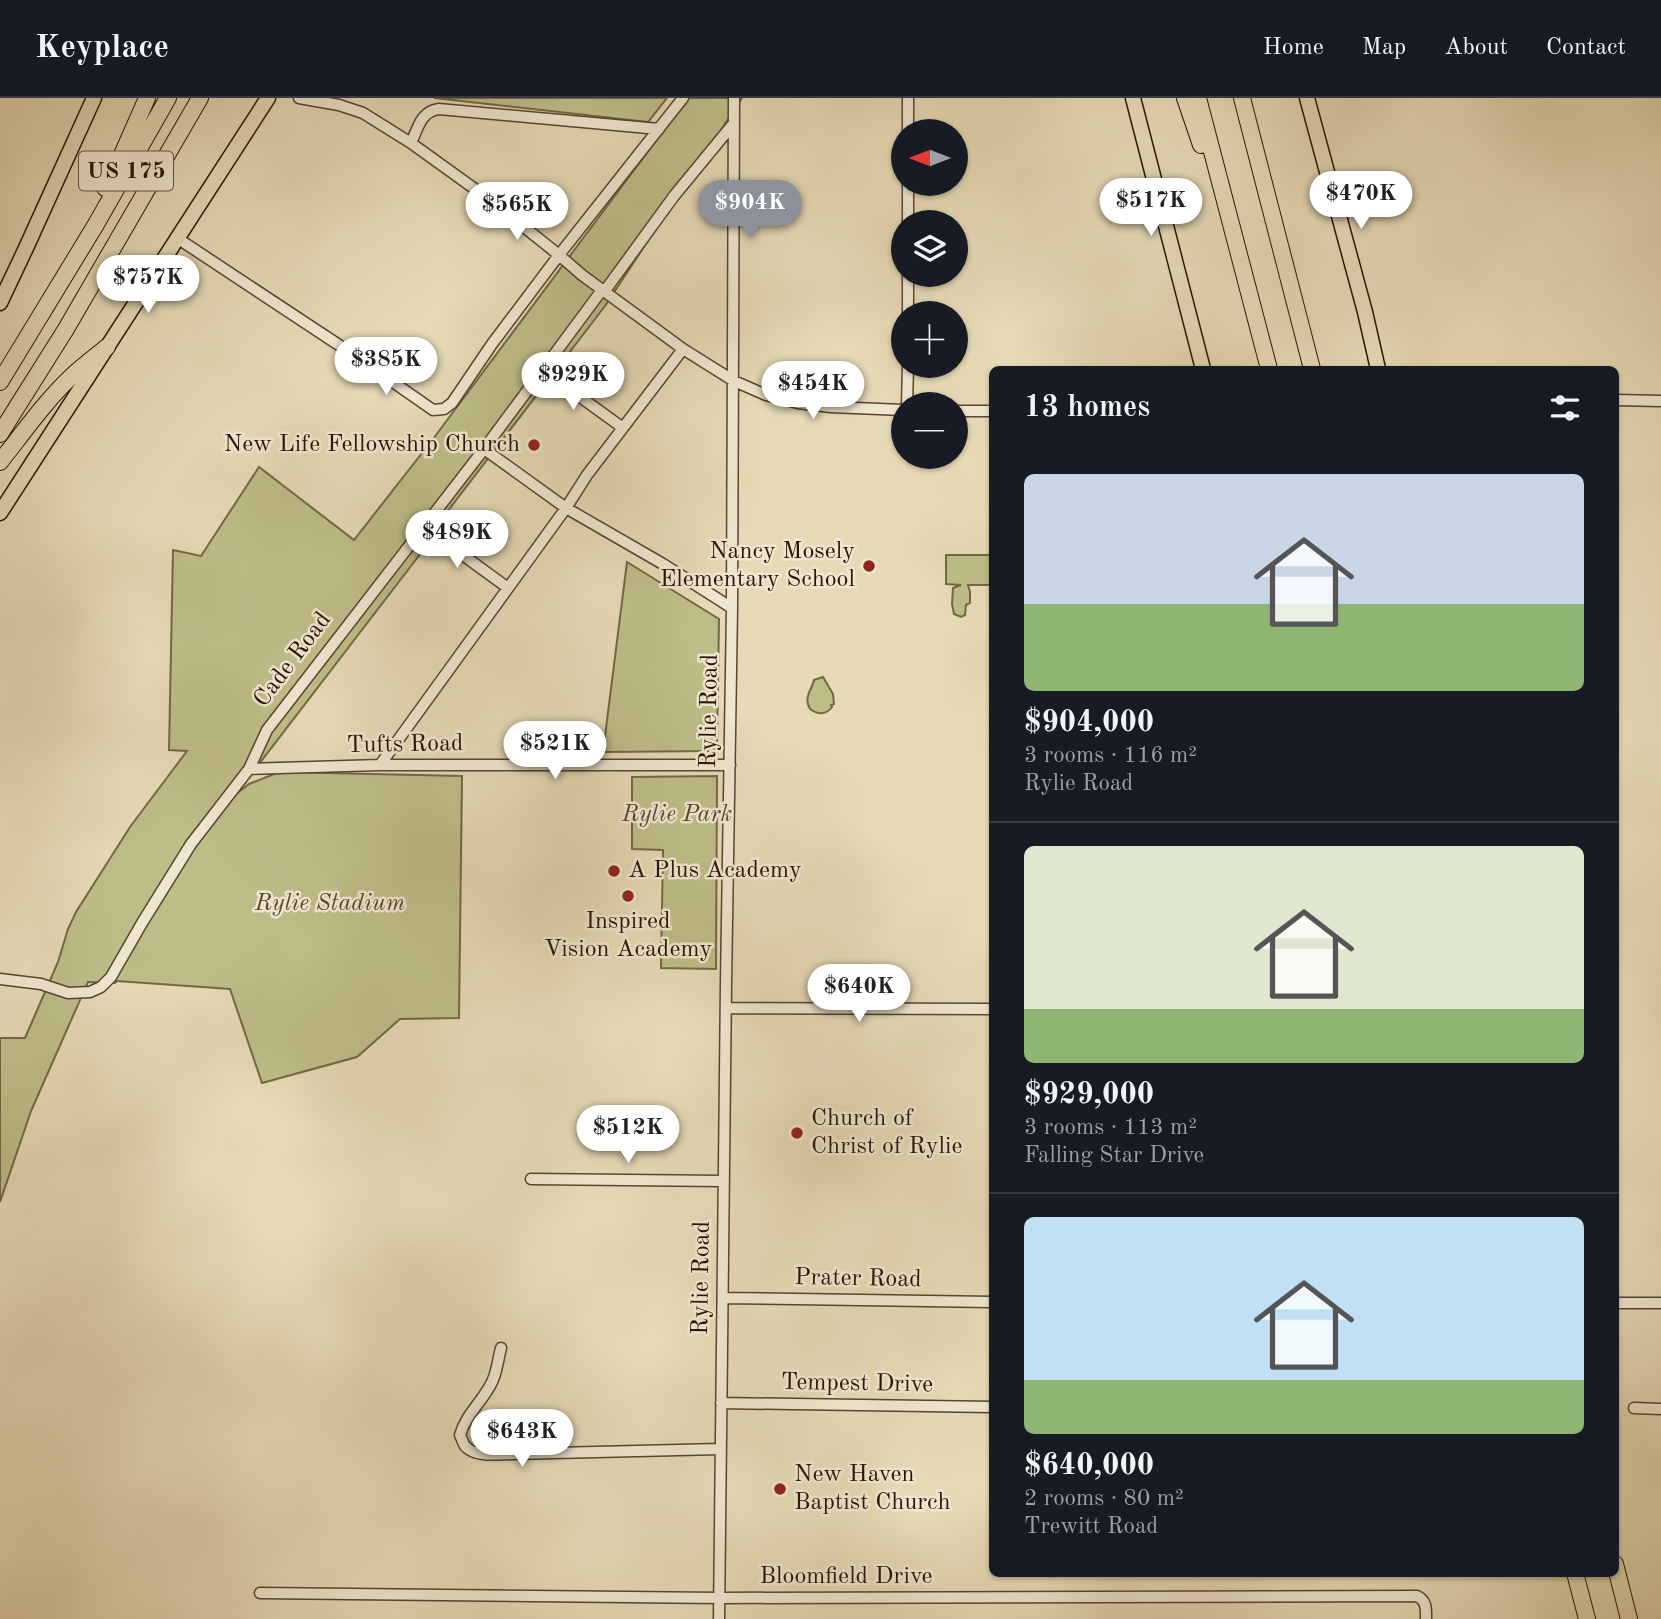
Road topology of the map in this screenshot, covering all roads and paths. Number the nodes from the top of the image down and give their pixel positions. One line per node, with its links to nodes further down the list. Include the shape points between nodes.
1 (94, 98): 24 (main road)
2 (147, 98): 21 (highway)
3 (168, 98): 21 (highway, US 175)
4 (201, 98): 40 (highway, US 175)
5 (268, 98): 19 (main road)
6 (299, 98): 18 (street, via 363,113)
7 (683, 98): 17 (street)
8 (734, 98): 16 (street, Rylie Road)
9 (908, 98): 15 (street)
10 (1133, 98): 27 (main road)
11 (1185, 98): 22 (highway)
12 (1198, 98): 22 (highway)
13 (1242, 98): 29 (highway)
14 (1308, 100): 30 (main road)
15 (908, 119)
16 (734, 123): 23 (street, Cade Road); 32 (street, Rylie Road)
17 (659, 129): 18 (street, via 439,109 424,115); 20 (street)
18 (411, 143): 20 (street)
19 (177, 238): 20 (street, via 433,410 452,402); 25 (main road)
20 (558, 254): 23 (street)
21 (65, 273): 33 (highway, US 175)
22 (1244, 273): 28 (highway)
23 (603, 291): 26 (street); 31 (street, Cade Road)
24 (0, 303)
25 (107, 347): 42 (highway, via 72,376); 44 (main road)
26 (683, 349): 32 (street); 39 (street)
27 (1202, 366)
28 (1268, 366)
29 (1311, 366)
30 (1377, 366)
31 (543, 370): 39 (street); 41 (street, Cade Road)
32 (734, 381): 36 (street, via 798,403); 47 (street, Rylie Road)
33 (0, 382)
34 (1619, 400): 35 (street)
35 (1661, 401)
36 (891, 410)
37 (968, 411): 38 (street)
38 (989, 411)
39 (623, 428): 43 (street)
40 (0, 434)
41 (484, 449): 43 (street); 45 (street, Cade Road)
42 (0, 462)
43 (566, 508): 46 (street); 47 (street)
44 (0, 513)
45 (423, 526): 46 (street); 50 (street, Cade Road, via 267,730)
46 (509, 588): 48 (street)
47 (732, 608): 49 (street, Rylie Road)
48 (380, 765): 49 (street, Tufts Road); 50 (street, Tufts Road)
49 (730, 765): 52 (street, Rylie Road)
50 (248, 769): 51 (street, Cade Road, via 191,844 101,988 68,993)
51 (0, 979)
52 (726, 1008): 53 (street); 55 (street, Rylie Road)
53 (989, 1009)
54 (531, 1179): 55 (street)
55 (723, 1181): 56 (street, Rylie Road)
56 (723, 1298): 57 (street, Prater Road); 61 (street, Rylie Road)
57 (989, 1301)
58 (1619, 1303): 59 (street)
59 (1661, 1303)
60 (501, 1348): 65 (street, via 493,1381 464,1421 460,1435 472,1451)
61 (721, 1403): 62 (street, Tempest Drive); 65 (street, Rylie Road)
62 (989, 1407)
63 (1634, 1408): 64 (street)
64 (1661, 1409)
65 (720, 1449): 69 (street, Rylie Road)
66 (1576, 1577): 72 (highway)
67 (1618, 1577): 73 (highway)
68 (260, 1593): 69 (street, Bloomfield Drive)
69 (719, 1598): 70 (street, Rylie Road); 71 (street, Bloomfield Drive, via 1417,1596 1426,1606)
70 (719, 1619)
71 (1426, 1619)
72 (1587, 1619)
73 (1629, 1619)

